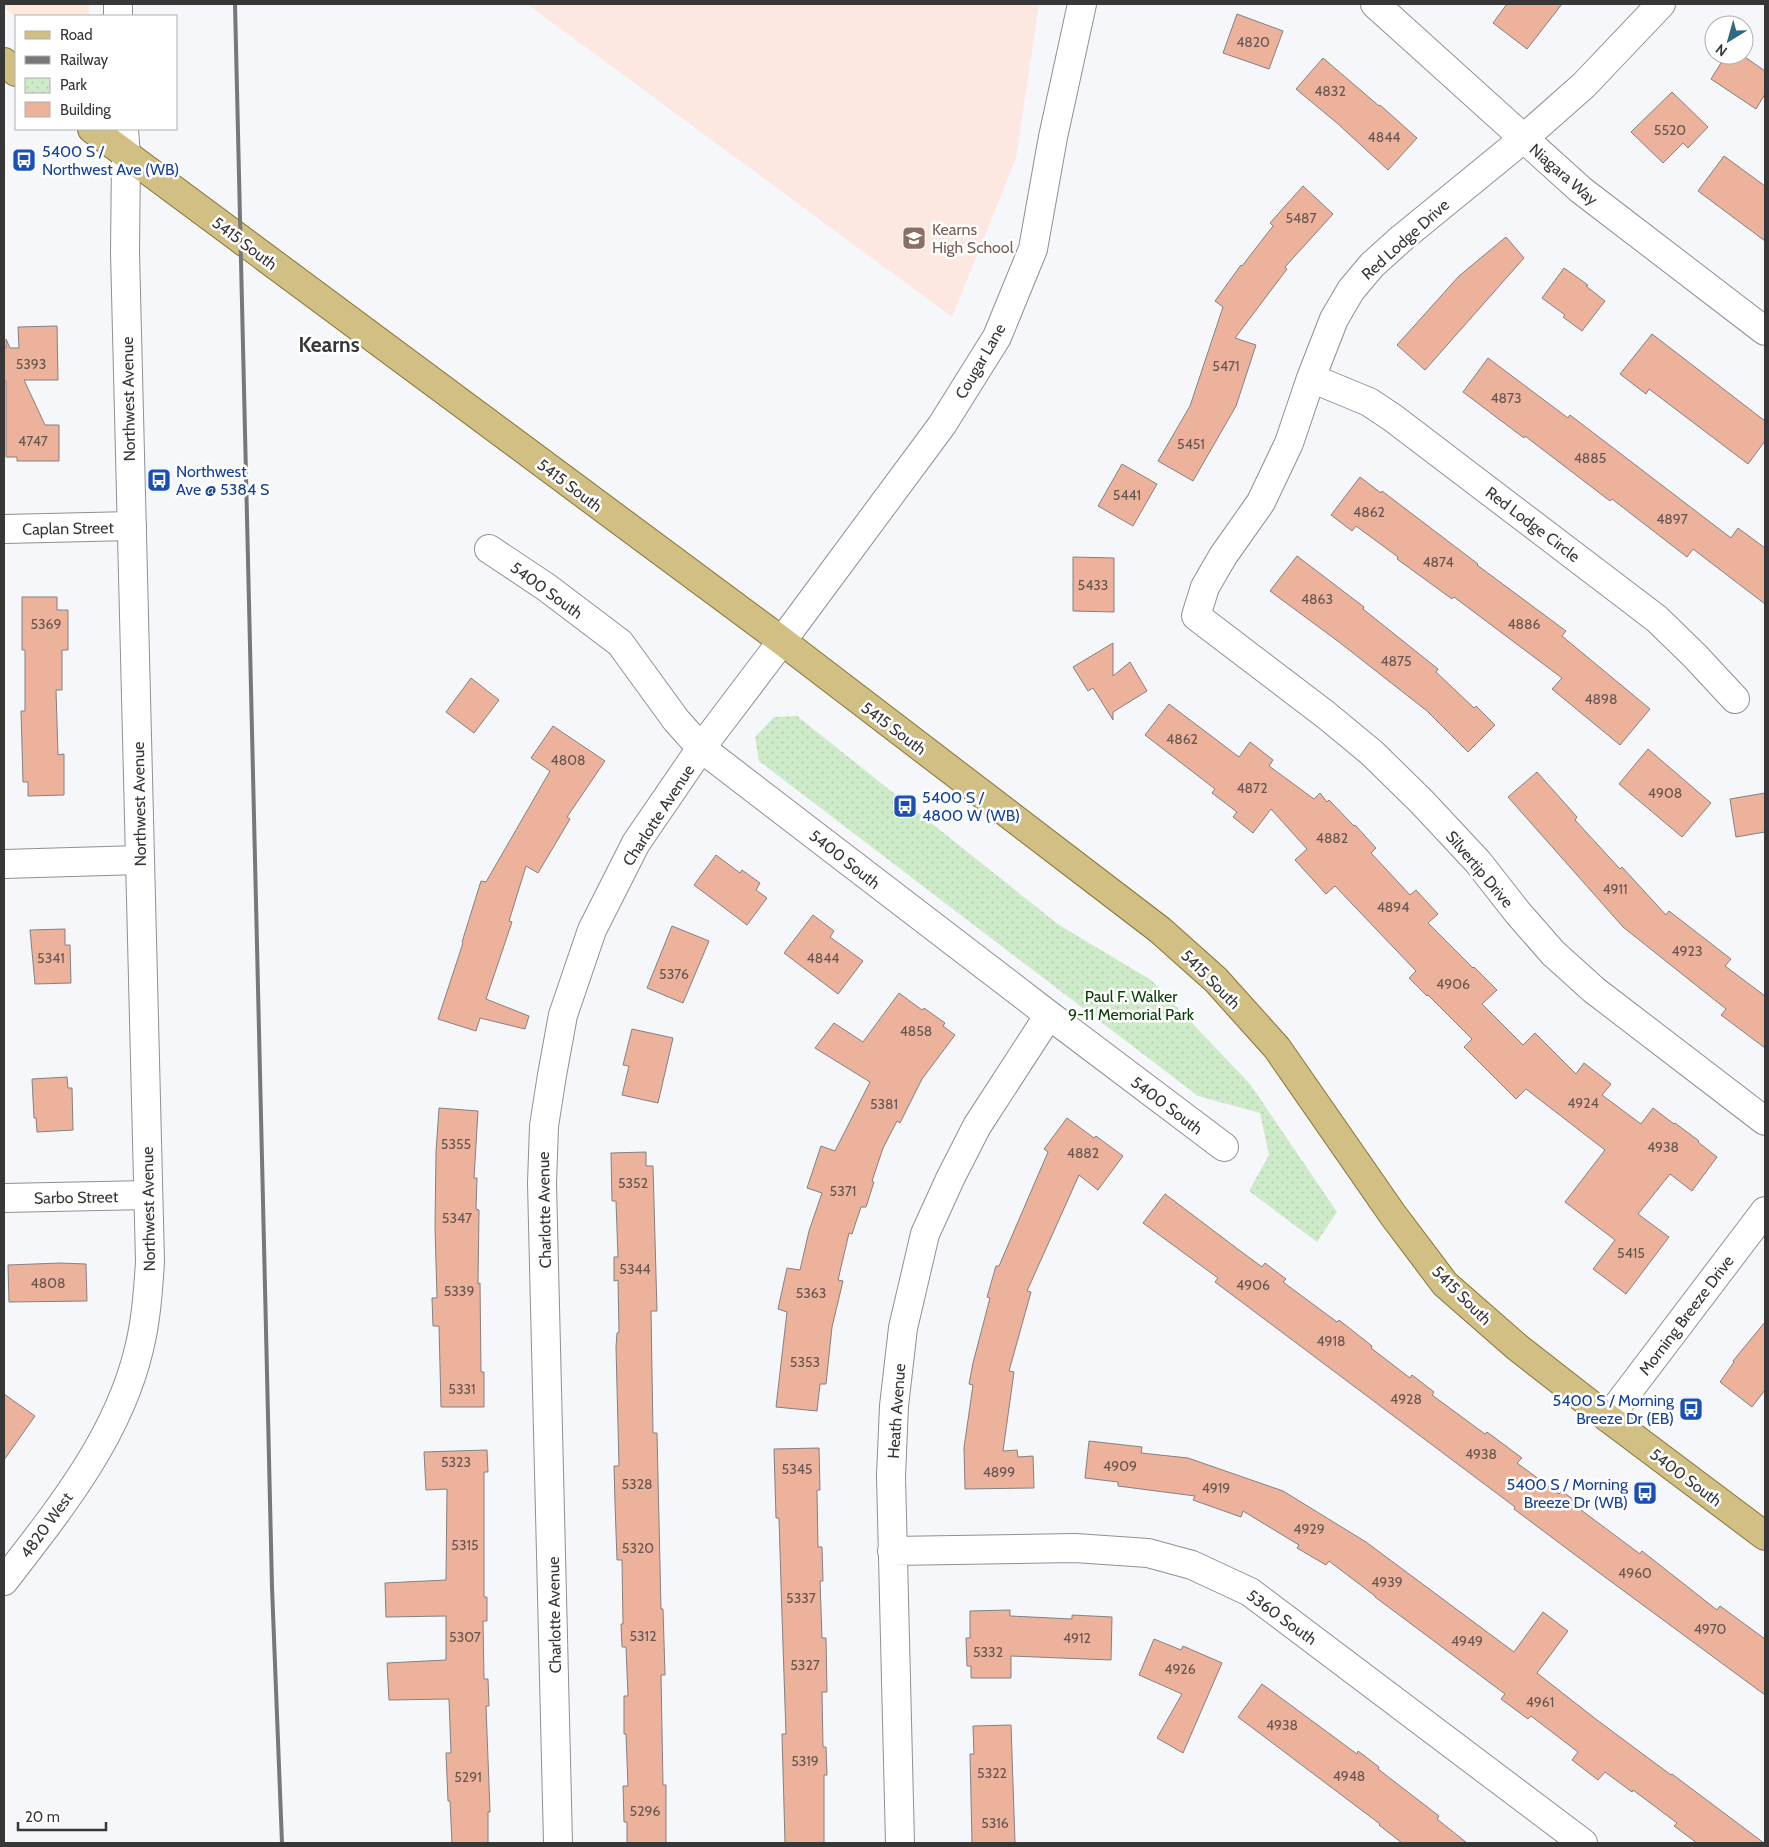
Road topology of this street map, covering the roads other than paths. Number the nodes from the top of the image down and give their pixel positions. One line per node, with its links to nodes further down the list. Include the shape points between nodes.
1 (1082, 4): 16 (street, Cougar Lane, via 1053,137 1034,249 997,337 942,425)
2 (1374, 4): 8 (street, Niagara Way)
3 (1661, 4): 8 (street, Red Lodge Drive, via 1584,85)
4 (4, 62): 5 (main road)
5 (15, 71)
6 (93, 130): 9 (main road, 5415 South)
7 (124, 130): 9 (street, Northwest Avenue)
8 (1523, 139): 10 (street, Niagara Way, via 1581,190); 11 (street, Red Lodge Drive, via 1372,265 1351,290 1334,319)
9 (126, 156): 12 (street, Northwest Avenue, via 125,252); 16 (main road, 5415 South)
10 (1765, 331)
11 (1311, 378): 15 (street, Red Lodge Drive, via 1290,443 1260,502 1205,587); 17 (street, Red Lodge Circle, via 1369,402 1409,430 1657,619)
12 (132, 526): 13 (street, Caplan Street); 19 (street, Northwest Avenue)
13 (4, 529)
14 (489, 549): 18 (street, 5400 South, via 620,643 676,720)
15 (1196, 616): 22 (street, Silvertip Drive, via 1326,714 1372,753 1478,862 1553,953 1594,990)
16 (782, 642): 18 (street, Charlotte Avenue); 27 (main road, 5415 South, via 1160,930 1216,980 1277,1048 1445,1284 1517,1347)
17 (1736, 699)
18 (701, 748): 21 (street, 5400 South); 32 (street, Charlotte Avenue, via 636,843 592,930 564,1016 544,1126 542,1183)
19 (140, 860): 20 (street); 24 (street, Northwest Avenue)
20 (4, 864)
21 (1049, 1015): 23 (street, 5400 South); 30 (street, Heath Avenue, via 977,1126 926,1234 903,1328 895,1396)
22 (1765, 1121)
23 (1224, 1147)
24 (148, 1195): 25 (street, Sarbo Street); 28 (street, Northwest Avenue, via 147,1306 139,1350 127,1390)
25 (4, 1198)
26 (1765, 1211): 27 (street, Morning Breeze Drive)
27 (1608, 1418): 29 (main road, 5400 South)
28 (88, 1468): 31 (street, 4820 West)
29 (1765, 1536)
30 (892, 1551): 33 (street, Heath Avenue); 34 (street, 5360 South, via 1075,1548 1148,1553 1192,1565 1250,1592)
31 (4, 1582)
32 (558, 1843)
33 (900, 1843)
34 (1583, 1843)

